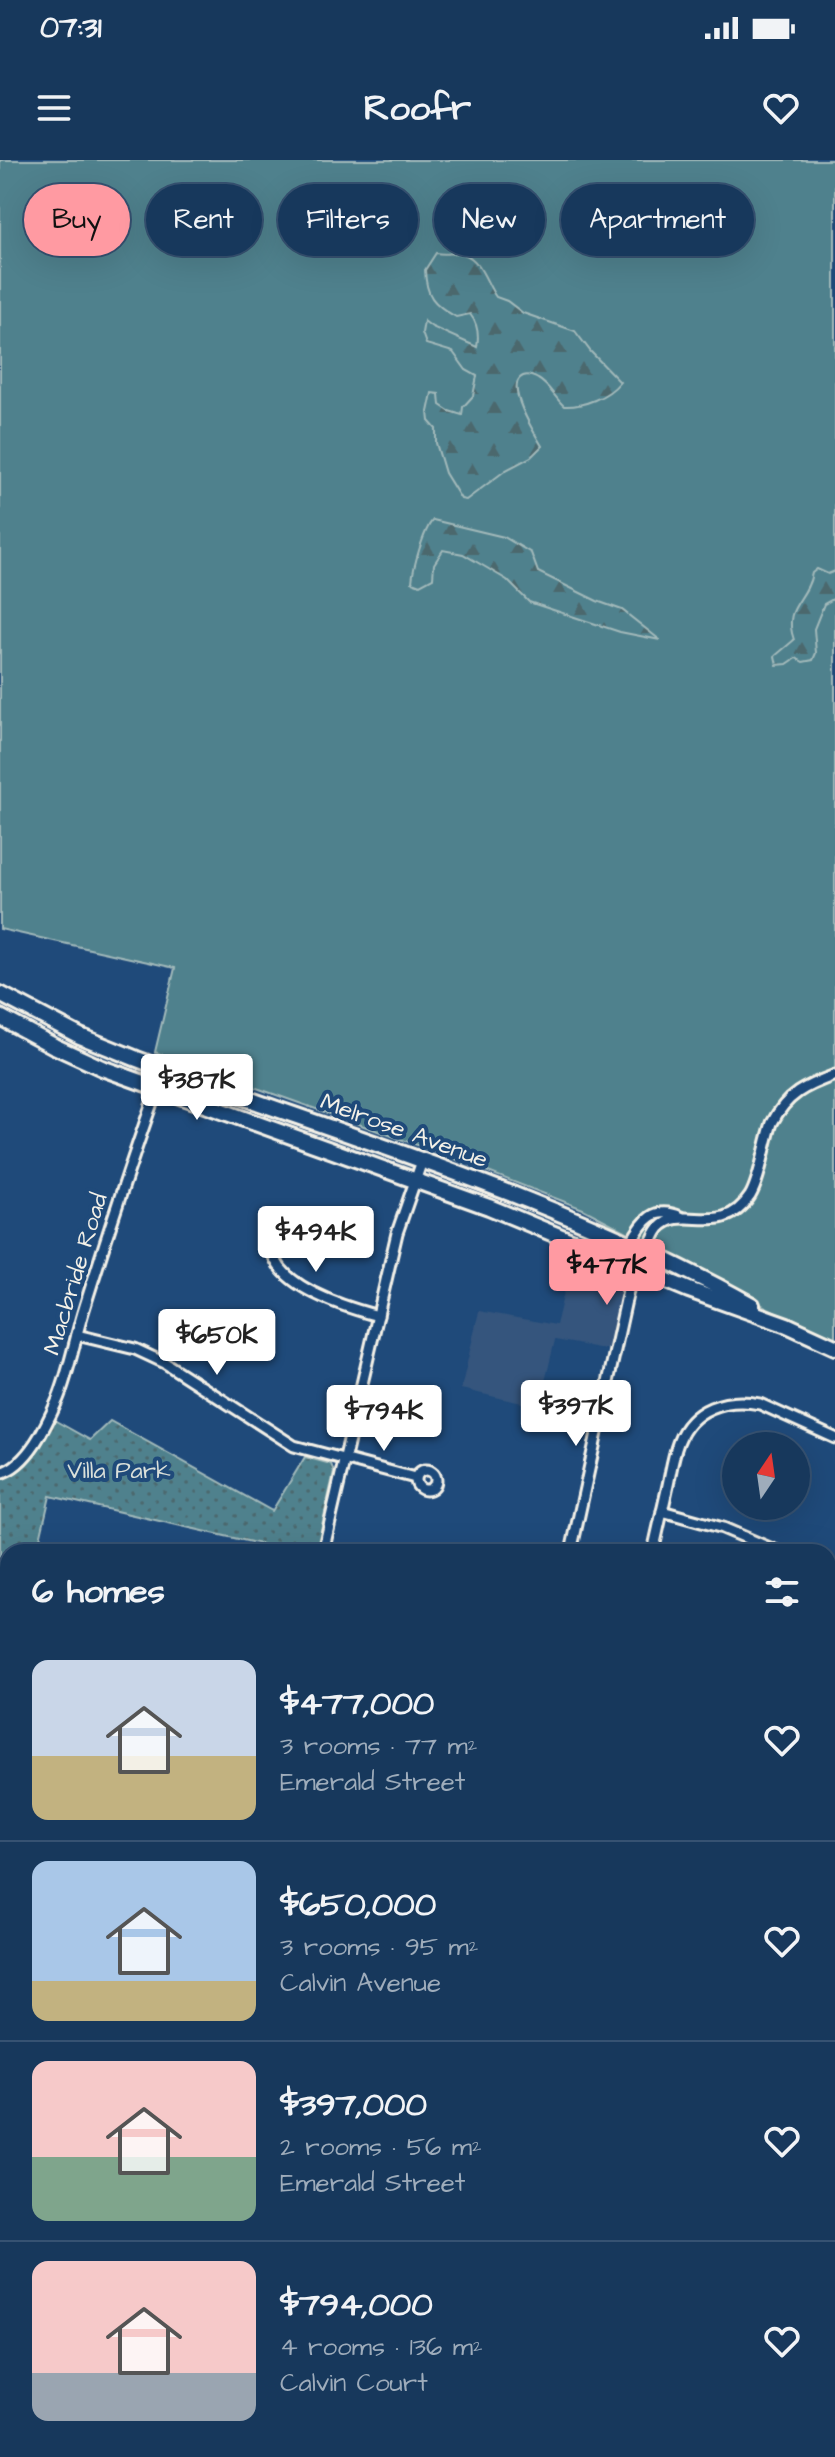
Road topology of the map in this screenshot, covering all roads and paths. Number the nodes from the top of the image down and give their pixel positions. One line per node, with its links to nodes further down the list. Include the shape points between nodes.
1 (0, 994): 3 (main road, Melrose Avenue, via 80,1036)
2 (0, 1017): 5 (main road, Melrose Avenue, via 102,1068)
3 (164, 1069): 5 (street, Macbride Road); 6 (main road, Melrose Avenue)
4 (835, 1075): 9 (street, via 805,1086 777,1113 752,1193 739,1208 715,1220)
5 (157, 1088): 7 (main road, Melrose Avenue); 14 (street, Macbride Road)
6 (422, 1161): 7 (street); 10 (main road, Melrose Avenue)
7 (415, 1180): 11 (main road, Melrose Avenue); 12 (street)
8 (269, 1218): 12 (street, via 272,1250 285,1272 330,1301)
9 (684, 1218): 10 (street, via 661,1226); 10 (street, via 663,1212 652,1216 642,1223)
10 (640, 1247): 11 (street); 13 (main road, Melrose Avenue)
11 (635, 1266): 13 (main road, Melrose Avenue); 22 (street)
12 (378, 1316): 17 (street)
13 (787, 1325): 15 (main road, Melrose Avenue)
14 (77, 1335): 17 (street, via 135,1349 281,1439); 18 (street, Macbride Road, via 57,1401 35,1442 24,1460)
15 (835, 1347)
16 (835, 1438): 20 (street, via 760,1404 737,1401 711,1407 692,1420 679,1440)
17 (344, 1461): 19 (street); 21 (street)
18 (0, 1473)
19 (415, 1478)
20 (662, 1511): 23 (street); 24 (street)
21 (325, 1544)
22 (573, 1544)
23 (655, 1544)
24 (760, 1544)

